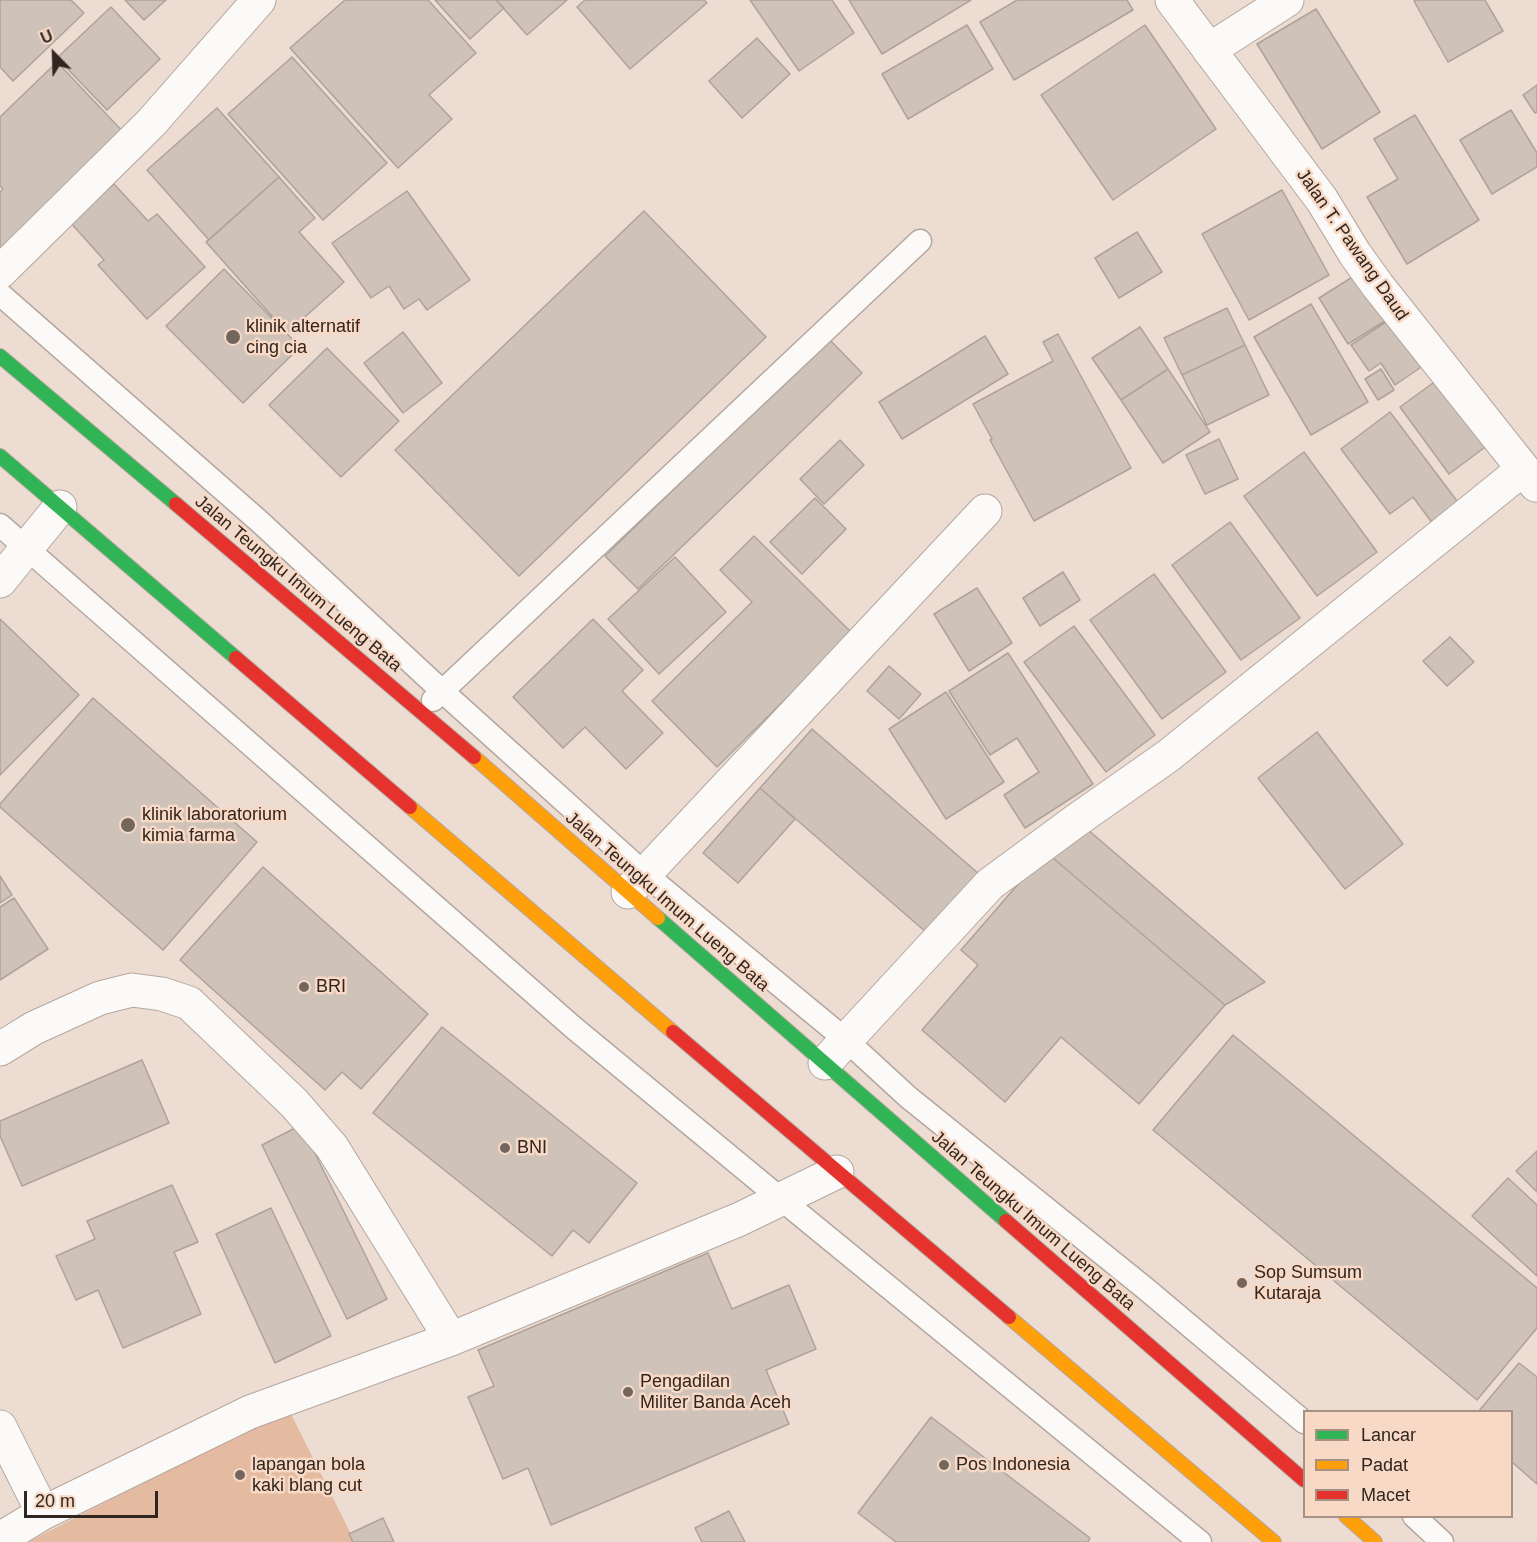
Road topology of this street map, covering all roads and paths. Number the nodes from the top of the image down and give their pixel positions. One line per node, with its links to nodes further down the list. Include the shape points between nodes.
1 (259, 0): 6 (street, via 151,123)
2 (1172, 0): 4 (street, Jalan T. Pawang Daud)
3 (1287, 0): 4 (street)
4 (1209, 50): 10 (street, Jalan T. Pawang Daud, via 1322,200 1378,286)
5 (920, 241): 16 (lane)
6 (0, 272)
7 (0, 294): 16 (lane, via 260,522)
8 (0, 356): 17 (highway, Jalan Teungku Imum Lueng Bata)
9 (0, 456): 11 (highway)
10 (1530, 478): 20 (street, via 1168,756 990,884)
11 (60, 507): 14 (street); 21 (highway)
12 (985, 511): 18 (street)
13 (0, 525): 14 (lane)
14 (27, 548): 15 (street); 22 (lane, via 574,1028)
15 (0, 581)
16 (442, 691): 17 (lane); 18 (lane)
17 (421, 711): 18 (highway, Jalan Teungku Imum Lueng Bata)
18 (637, 883): 20 (lane); 20 (highway, Jalan Teungku Imum Lueng Bata)
19 (0, 1049): 23 (street, via 34,1028 100,998 132,990 189,1003 294,1103 332,1148)
20 (835, 1052): 24 (lane, via 908,1097); 27 (highway, Jalan Teungku Imum Lueng Bata)
21 (837, 1172): 22 (street); 33 (highway)
22 (781, 1199): 23 (street); 32 (lane)
23 (451, 1339): 28 (street, via 249,1412)
24 (1303, 1420)
25 (0, 1427): 26 (street)
26 (7, 1460): 28 (street)
27 (1303, 1478)
28 (43, 1513): 31 (street)
29 (1348, 1518): 34 (highway)
30 (1416, 1518): 35 (lane)
31 (0, 1539)
32 (1200, 1542)
33 (1274, 1542)
34 (1375, 1542)
35 (1442, 1542)

